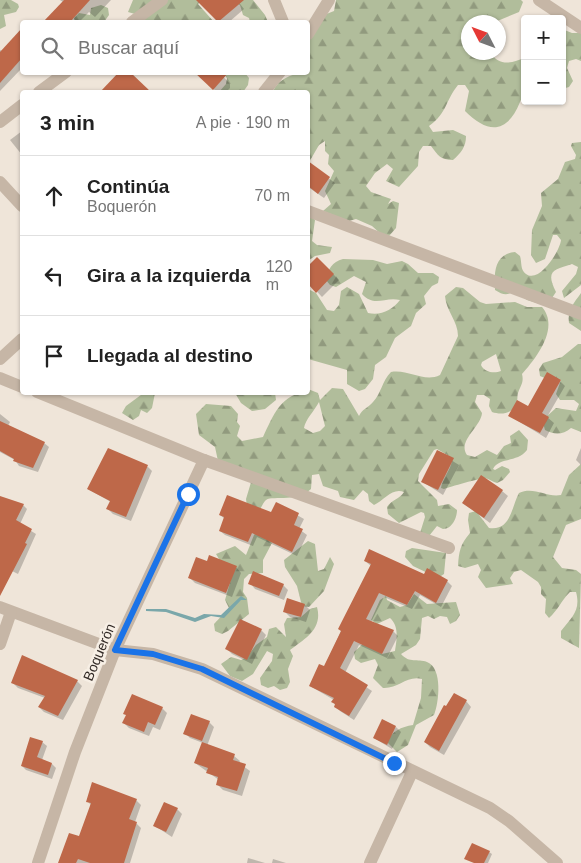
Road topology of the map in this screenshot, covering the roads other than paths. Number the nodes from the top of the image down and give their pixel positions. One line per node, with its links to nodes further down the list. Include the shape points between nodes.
1 (162, 0): 5 (street)
2 (274, 0): 6 (street)
3 (329, 0): 8 (street)
4 (539, 0): 7 (street)
5 (135, 20)
6 (282, 20)
7 (581, 28)
8 (310, 31)
9 (62, 75): 11 (street)
10 (278, 75): 12 (street)
11 (42, 90)
12 (266, 90)
13 (20, 107): 14 (street)
14 (0, 122)
15 (0, 182): 16 (street)
16 (20, 204)
17 (310, 212): 18 (street)
18 (581, 314)
19 (20, 341): 20 (street)
20 (0, 359)
21 (0, 378): 22 (street)
22 (20, 386)
23 (44, 395): 24 (street)
24 (204, 460): 25 (street); 28 (street, Boquerón)
25 (449, 548)
26 (6, 609): 27 (street); 28 (street)
27 (0, 644)
28 (115, 650): 29 (street, via 153,654 202,669); 30 (street, Boquerón, via 75,752)
29 (412, 772): 31 (street); 32 (street, via 490,808)
30 (38, 863)
31 (370, 863)
32 (557, 863)

